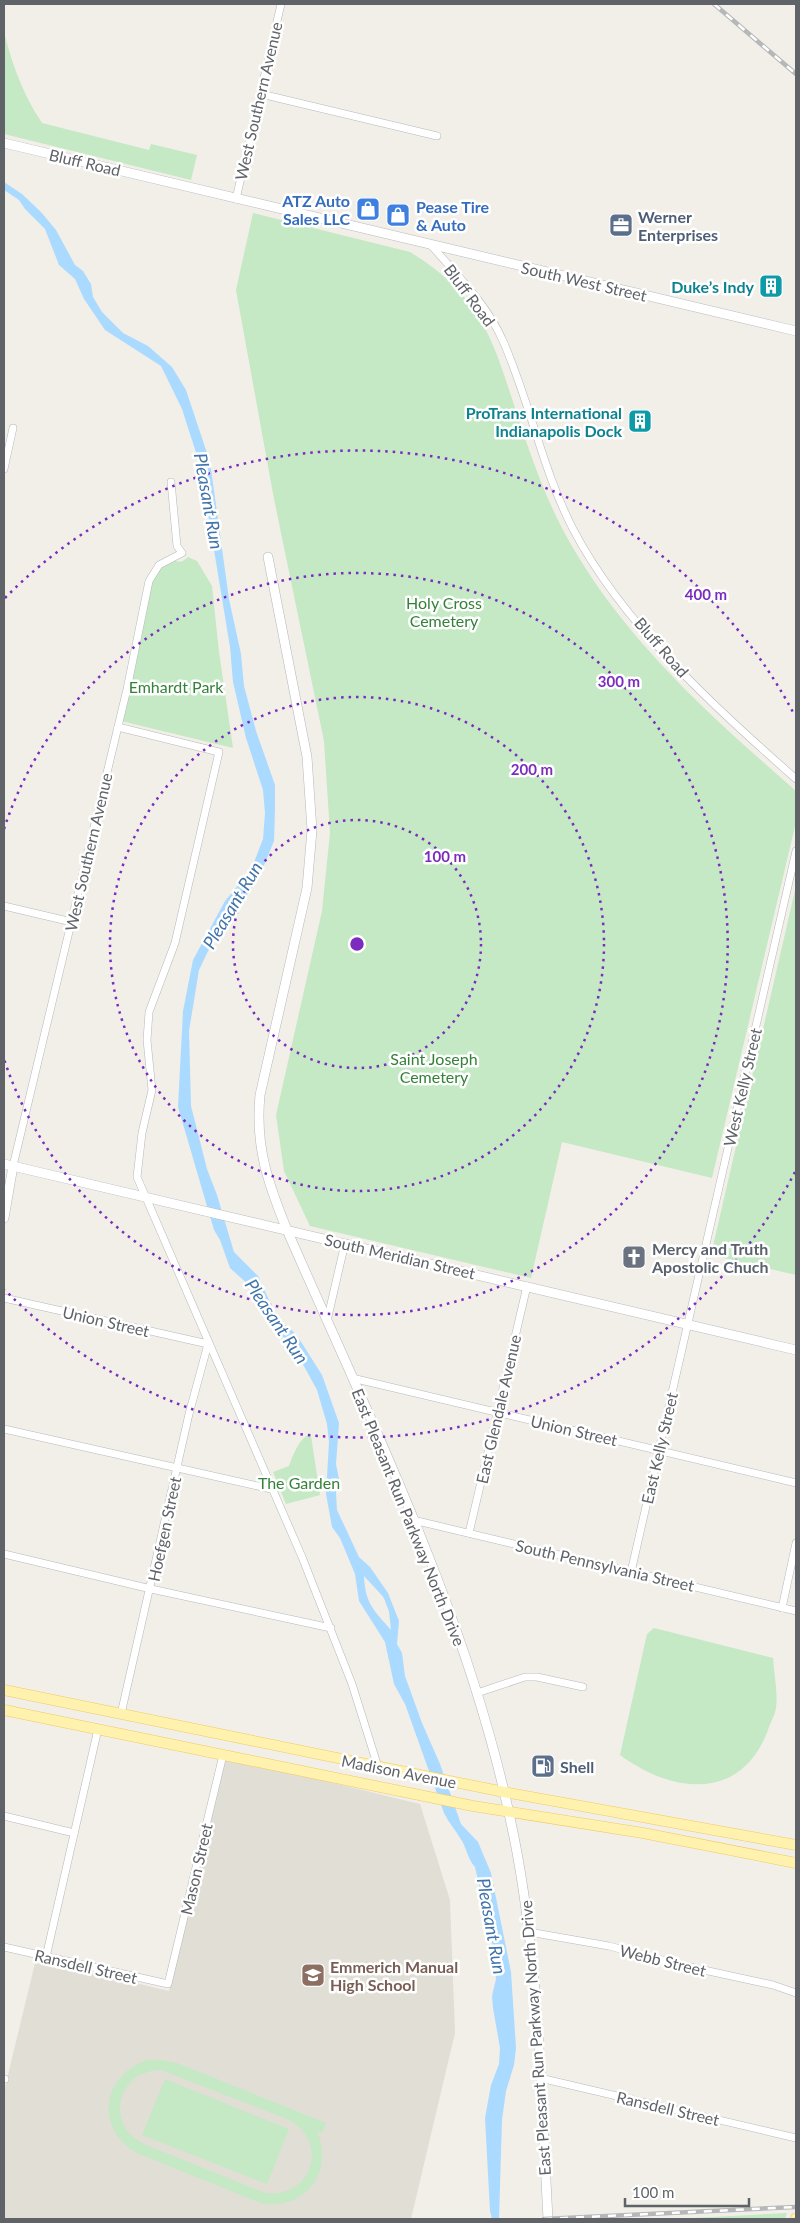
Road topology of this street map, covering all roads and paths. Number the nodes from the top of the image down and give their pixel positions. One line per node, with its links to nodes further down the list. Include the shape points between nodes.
1 (281, 4): 2 (street, West Southern Avenue)
2 (260, 94): 3 (street); 5 (street, West Southern Avenue)
3 (437, 136)
4 (4, 143): 5 (street, Bluff Road)
5 (236, 198): 6 (street, Bluff Road)
6 (430, 244): 7 (street, South West Street); 13 (street, Bluff Road, via 480,304 499,334 555,489 573,529 598,569 673,662)
7 (796, 330)
8 (13, 428): 9 (street)
9 (4, 469)
10 (171, 482): 12 (street, West Southern Avenue, via 177,546 182,553 159,565 148,581)
11 (268, 558): 21 (street, East Pleasant Run Parkway North Drive, via 306,750 312,822 306,893 262,1080 259,1110 259,1137 266,1177)
12 (118, 727): 16 (street, West Southern Avenue); 19 (street, via 219,752 177,936 149,1012 147,1040 152,1090 136,1167)
13 (796, 779)
14 (796, 851): 26 (street, West Kelly Street)
15 (4, 906): 16 (street)
16 (72, 922): 18 (street, West Southern Avenue)
17 (4, 1164): 18 (street, South Meridian Street)
18 (13, 1166): 19 (street, South Meridian Street); 20 (street)
19 (144, 1197): 21 (street, South Meridian Street); 27 (street)
20 (4, 1218)
21 (287, 1230): 22 (street, South Meridian Street); 25 (street, East Pleasant Run Parkway North Drive)
22 (345, 1243): 23 (street, South Meridian Street); 25 (street)
23 (527, 1286): 26 (street, South Meridian Street); 30 (street, East Glendale Avenue)
24 (4, 1298): 27 (street, Union Street)
25 (327, 1322): 29 (street, East Pleasant Run Parkway North Drive)
26 (688, 1324): 28 (street, South Meridian Street); 32 (street, East Kelly Street)
27 (208, 1344): 33 (street, Hoefgen Street); 35 (street)
28 (796, 1350)
29 (352, 1378): 30 (street, Union Street); 36 (street, East Pleasant Run Parkway North Drive)
30 (498, 1412): 32 (street, Union Street); 37 (street, East Glendale Avenue)
31 (4, 1428): 33 (street)
32 (658, 1450): 34 (street, Union Street); 40 (street, East Kelly Street)
33 (178, 1468): 35 (street); 41 (street, Hoefgen Street)
34 (796, 1483)
35 (271, 1489): 44 (street)
36 (413, 1520): 37 (street, South Pennsylvania Street); 47 (street, East Pleasant Run Parkway North Drive, via 448,1607)
37 (469, 1533): 40 (street, South Pennsylvania Street)
38 (796, 1543): 42 (street)
39 (4, 1554): 41 (street)
40 (631, 1572): 42 (street, South Pennsylvania Street)
41 (151, 1589): 44 (street); 49 (street, Hoefgen Street)
42 (782, 1608): 43 (street, South Pennsylvania Street)
43 (796, 1611)
44 (331, 1628): 52 (street)
45 (583, 1687): 47 (street, via 525,1677)
46 (4, 1690): 49 (main road, Madison Avenue)
47 (477, 1693): 53 (street, East Pleasant Run Parkway North Drive)
48 (4, 1710): 50 (main road, Madison Avenue)
49 (121, 1714): 52 (main road, Madison Avenue)
50 (98, 1729): 51 (main road, Madison Avenue); 56 (street)
51 (224, 1755): 54 (main road, Madison Avenue, via 473,1806); 62 (street, Mason Street)
52 (378, 1767): 53 (main road, Madison Avenue)
53 (504, 1792): 54 (street, East Pleasant Run Parkway North Drive); 57 (main road, Madison Avenue)
54 (508, 1810): 58 (main road, Madison Avenue); 59 (street, East Pleasant Run Parkway North Drive)
55 (4, 1816): 56 (street)
56 (74, 1833): 61 (street)
57 (796, 1845)
58 (796, 1863)
59 (529, 1932): 63 (street, Webb Street, via 609,1946); 64 (street, East Pleasant Run Parkway North Drive)
60 (4, 1947): 61 (street, Ransdell Street)
61 (46, 1956): 62 (street, Ransdell Street)
62 (168, 1984)
63 (796, 1993)
64 (540, 2078): 65 (street, Ransdell Street); 66 (street, East Pleasant Run Parkway North Drive)
65 (796, 2138)
66 (548, 2219)

